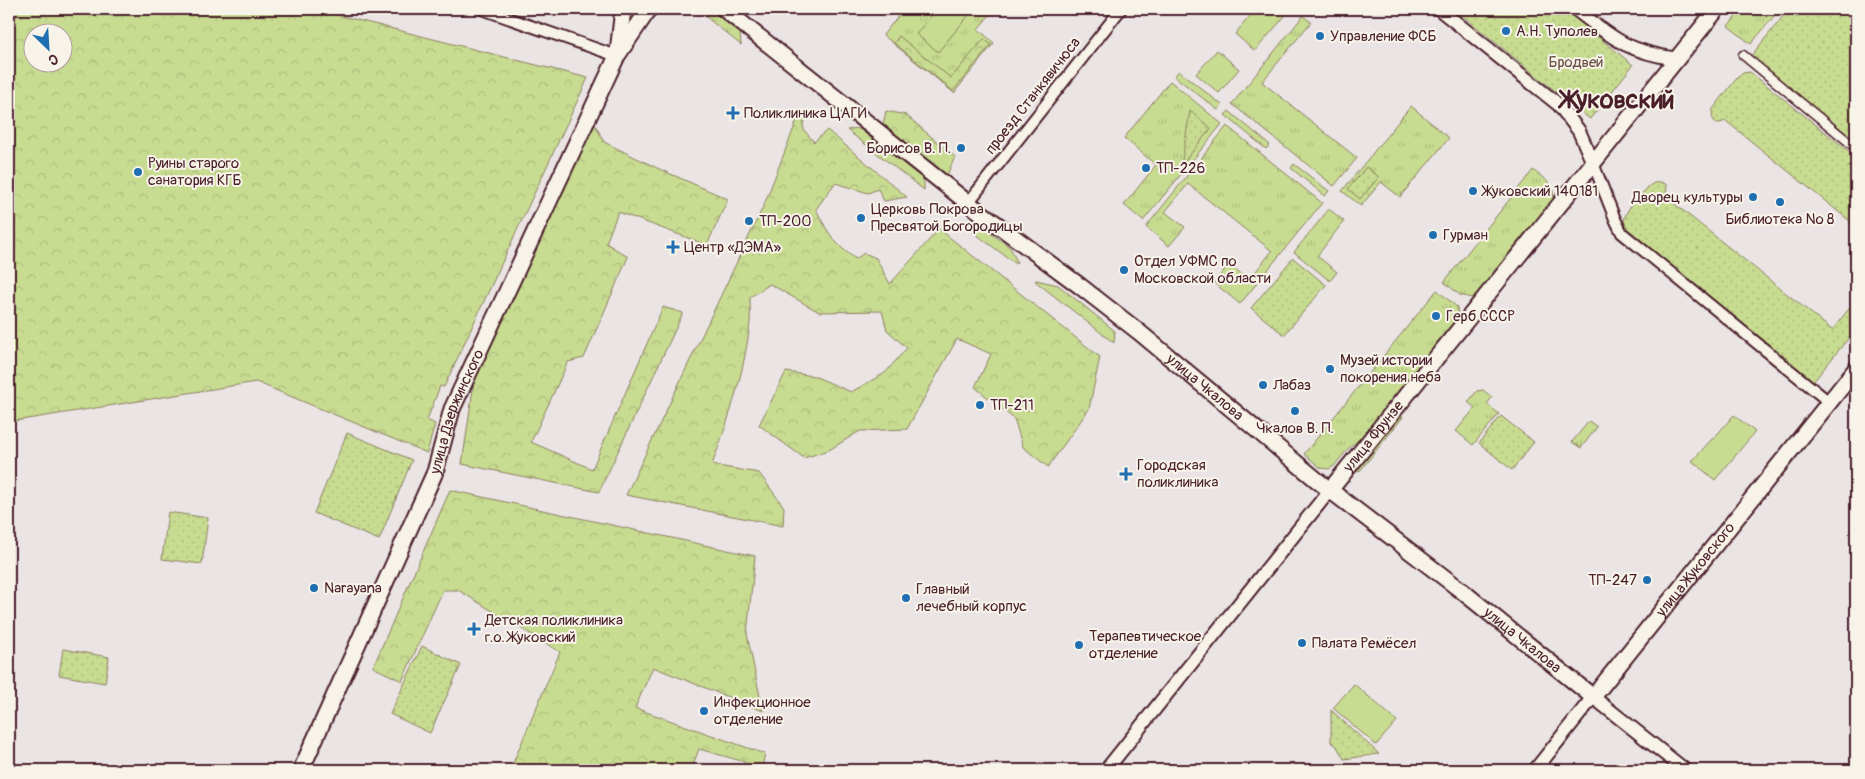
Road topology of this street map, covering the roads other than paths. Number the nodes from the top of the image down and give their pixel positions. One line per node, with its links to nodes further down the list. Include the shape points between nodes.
1 (482, 9): 10 (street)
2 (623, 9): 10 (main road, улица Дзержинского)
3 (649, 9): 10 (main road, улица Дзержинского)
4 (724, 9): 14 (main road, улица Чкалова)
5 (1121, 9): 14 (street, проезд Станкявичюса)
6 (1439, 9): 13 (street, via 1560,105 1579,131)
7 (1576, 9): 11 (street, via 1625,46)
8 (1717, 9): 11 (main road, улица Фрунзе)
9 (1743, 55): 12 (street)
10 (617, 56): 19 (main road, улица Дзержинского, via 452,409 435,472)
11 (1676, 59): 13 (main road, улица Фрунзе)
12 (1856, 148)
13 (1593, 163): 16 (street, via 1622,233); 17 (main road, улица Фрунзе)
14 (968, 203): 17 (main road, улица Чкалова, via 1080,286)
15 (1856, 369): 16 (main road, улица Жуковского)
16 (1829, 402): 18 (main road, улица Жуковского)
17 (1330, 490): 18 (main road, улица Чкалова); 20 (street, улица Фрунзе)
18 (1593, 697): 21 (street, улица Жуковского); 22 (street, улица Чкалова)
19 (301, 770)
20 (1106, 770)
21 (1535, 770)
22 (1685, 770)

